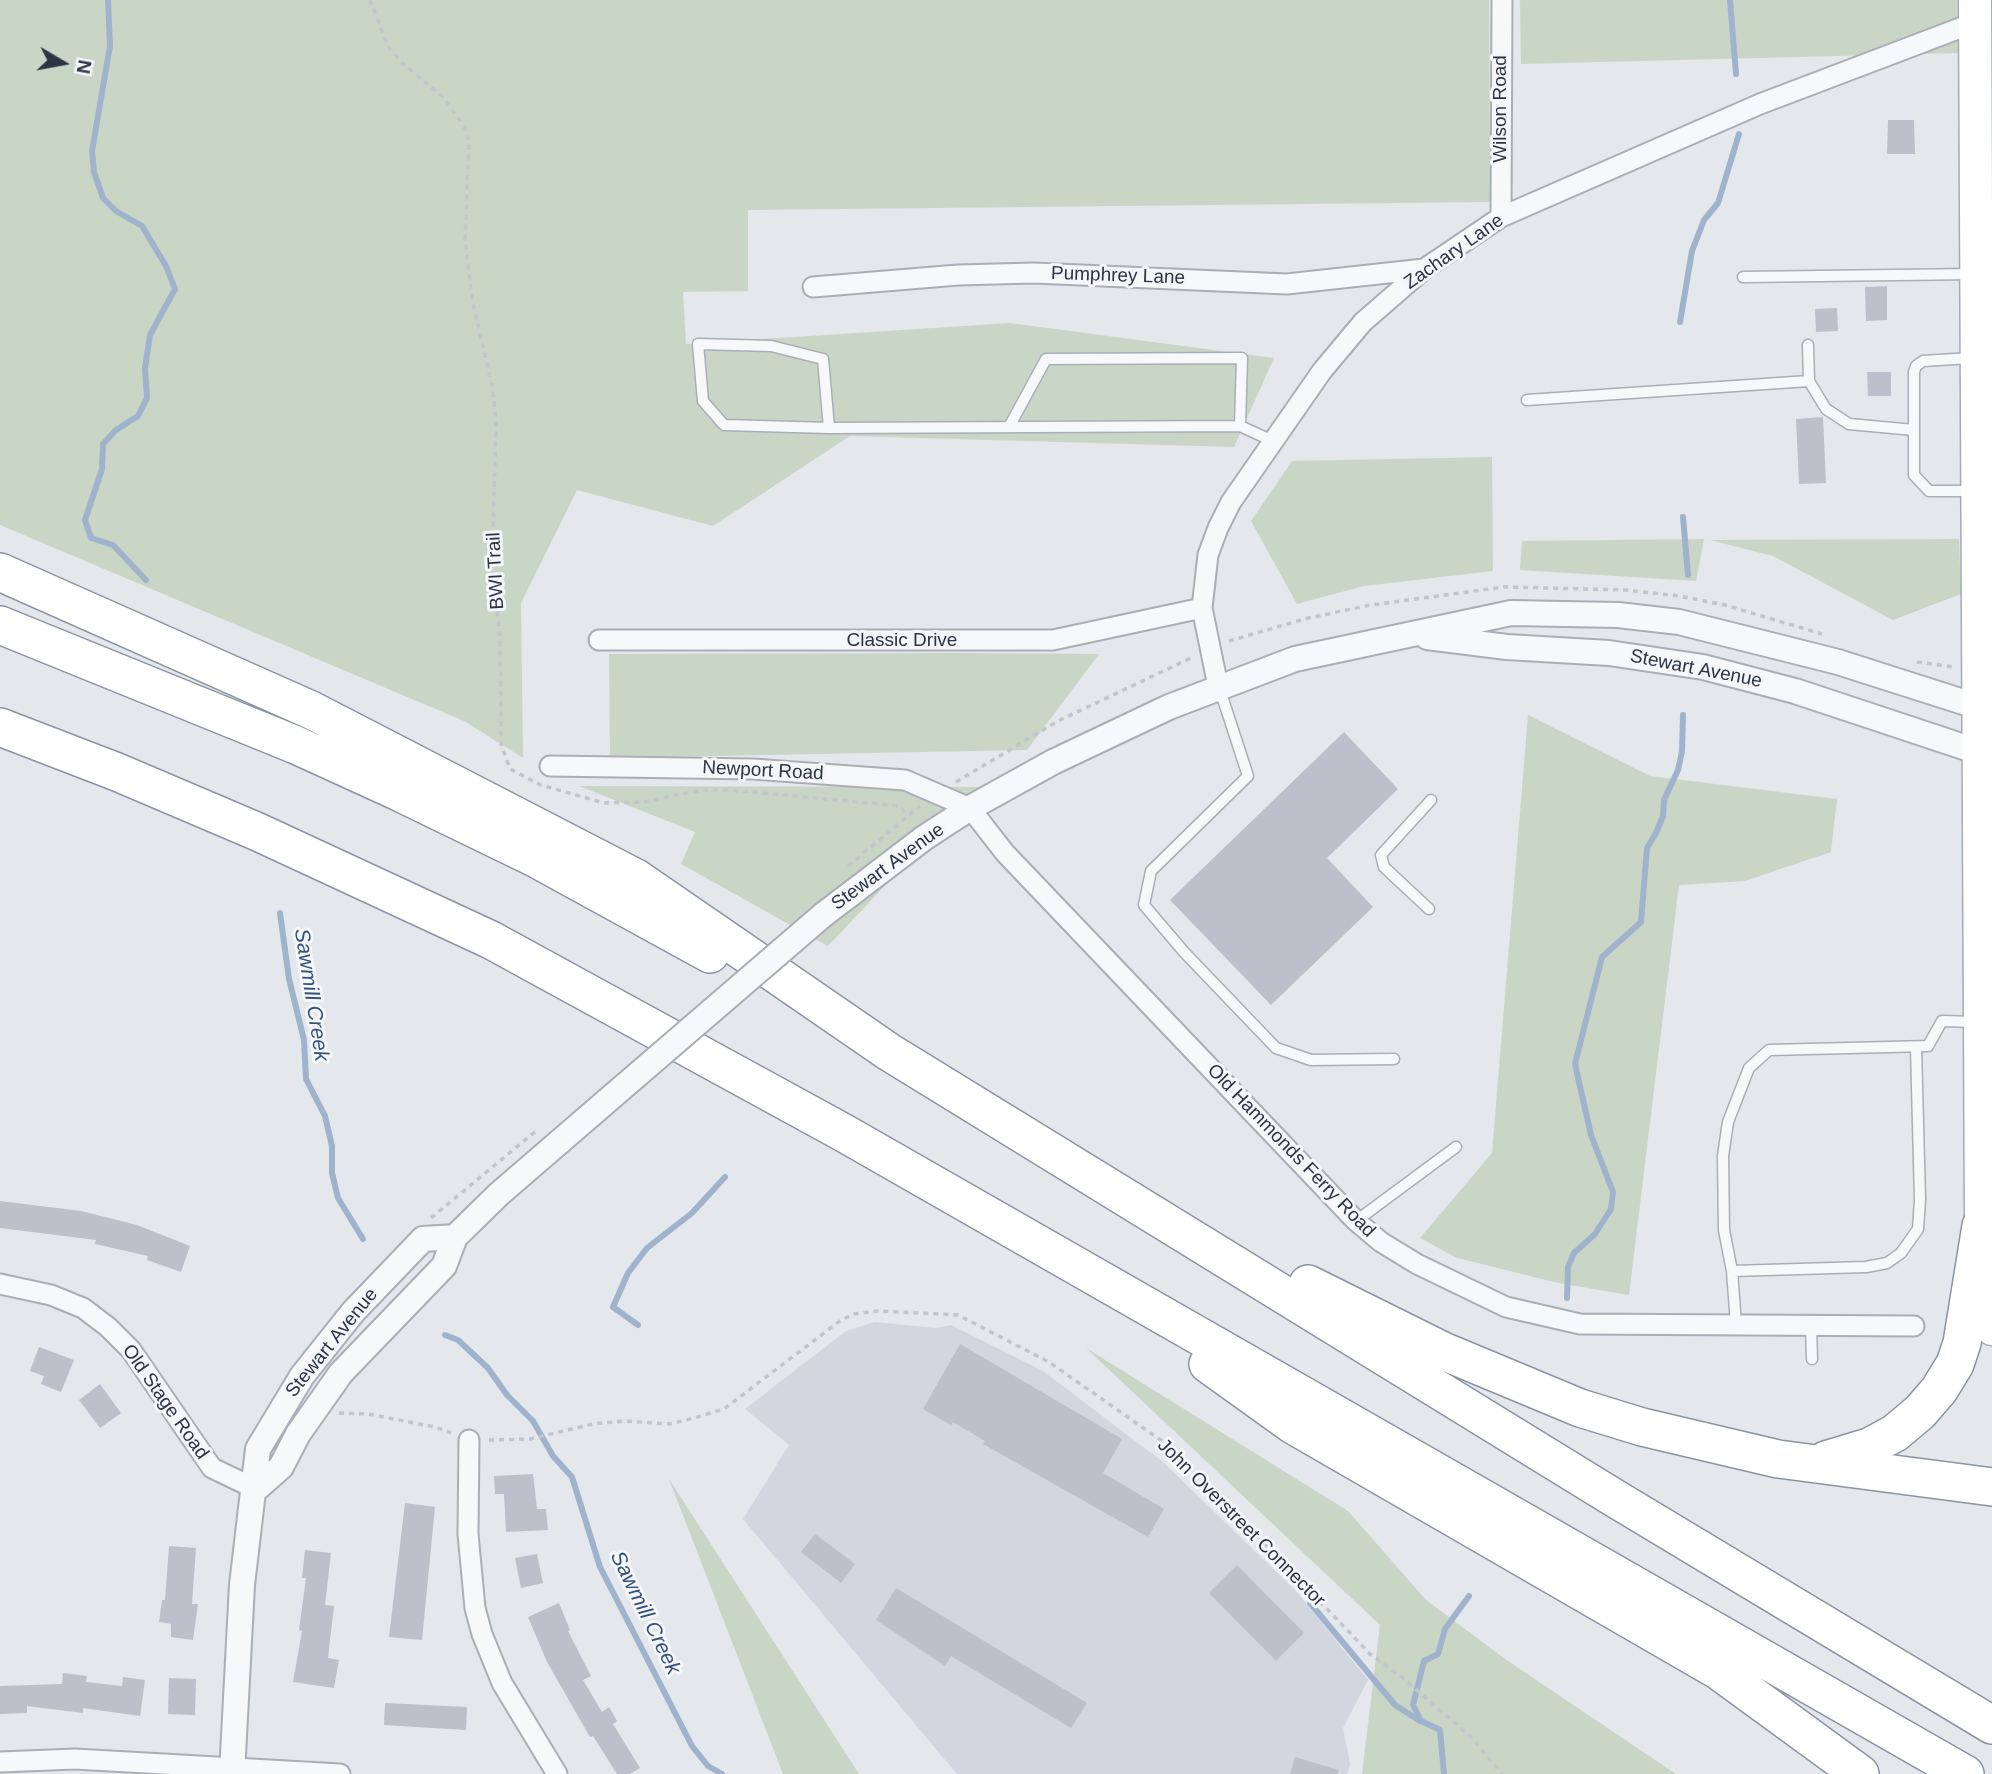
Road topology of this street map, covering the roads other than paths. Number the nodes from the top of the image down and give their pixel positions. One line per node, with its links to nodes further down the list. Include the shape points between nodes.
1 (1502, 0): 3 (street, Wilson Road)
2 (1975, 11): 3 (street, Zachary Lane); 5 (main road)
3 (1501, 218): 4 (street, Zachary Lane)
4 (1424, 269): 7 (street, Pumphrey Lane, via 1287,285 1034,273); 16 (street, Zachary Lane, via 1363,322)
5 (1978, 274): 6 (lane); 9 (main road)
6 (1743, 277)
7 (813, 287)
8 (1808, 345): 10 (lane)
9 (1979, 357): 15 (lane, via 1916,366); 17 (main road)
10 (1809, 381): 11 (lane); 15 (lane, via 1826,409 1849,425)
11 (1527, 400)
12 (1240, 426): 13 (lane); 13 (lane, via 1242,358 1046,359); 16 (lane)
13 (1009, 427): 14 (lane)
14 (830, 428): 14 (lane, via 724,425 703,401 698,344 771,346 823,359)
15 (1914, 430): 17 (lane, via 1914,475 1921,485 1929,491)
16 (1273, 441): 19 (street, Zachary Lane, via 1218,528 1208,555)
17 (1979, 491): 24 (main road)
18 (0, 572): 33 (highway, via 311,710 636,878)
19 (1202, 608): 22 (street, Classic Drive, via 1053,640); 23 (street, Zachary Lane)
20 (0, 625): 33 (highway, via 296,745 411,798 535,858)
21 (1404, 635): 23 (street, Stewart Avenue, via 1295,659); 24 (street, Stewart Avenue, via 1511,613 1648,617 1759,640); 26 (street, Stewart Avenue, via 1609,653 1703,667 1795,691)
22 (599, 640)
23 (1218, 686): 29 (street, Stewart Avenue, via 1082,747); 34 (lane, via 1248,776 1151,871 1144,905 1276,1048 1311,1060)
24 (1985, 710): 26 (main road)
25 (0, 727): 40 (highway, via 258,832 491,940)
26 (1985, 754): 31 (main road)
27 (550, 766): 29 (street, Newport Road, via 752,769 905,780)
28 (1432, 800): 30 (lane, via 1381,855 1384,867)
29 (970, 808): 37 (street, Old Hammonds Ferry Road, via 1005,853); 39 (street, Stewart Avenue, bridge, via 823,915)
30 (1429, 909)
31 (1979, 1022): 32 (lane, via 1942,1021 1928,1046); 38 (main road)
32 (1916, 1048): 41 (lane, via 1769,1049 1749,1068 1728,1122 1723,1156 1724,1230); 41 (lane, via 1918,1228 1901,1253 1887,1263 1866,1267)
33 (889, 1052): 36 (highway)
34 (1394, 1059)
35 (1456, 1147): 37 (lane)
36 (1096, 1179): 49 (highway, via 1443,1351 1580,1408 1716,1447); 52 (highway)
37 (1356, 1221): 43 (street, Old Hammonds Ferry Road, via 1417,1264 1506,1307 1580,1324)
38 (1981, 1226): 46 (main road); 49 (highway, via 1962,1343 1939,1390 1895,1433 1869,1447)
39 (455, 1237): 51 (street, Stewart Avenue, via 444,1266 341,1373 281,1467); 51 (street, Stewart Avenue, via 423,1239 325,1347 287,1398 258,1449)
40 (1048, 1250): 59 (highway, via 1293,1425 1719,1671); 60 (highway)
41 (1732, 1270): 43 (lane)
42 (0, 1284): 51 (street, Old Stage Road, via 51,1295 83,1308 108,1327 131,1350 212,1468)
43 (1736, 1324): 44 (street, Old Hammonds Ferry Road)
44 (1811, 1325): 45 (street, Old Hammonds Ferry Road); 47 (lane)
45 (1914, 1326)
46 (1992, 1329)
47 (1812, 1359)
48 (469, 1440): 58 (street, via 468,1534 475,1608 502,1683)
49 (1818, 1462): 50 (highway)
50 (1992, 1487)
51 (256, 1489): 56 (street, Stewart Avenue, via 242,1585)
52 (1879, 1658): 53 (highway); 54 (highway)
53 (1992, 1718)
54 (1992, 1725)
55 (0, 1762): 56 (street, via 61,1759)
56 (232, 1771): 57 (street)
57 (340, 1774)
58 (557, 1774)
59 (1860, 1774)
60 (1965, 1774)

